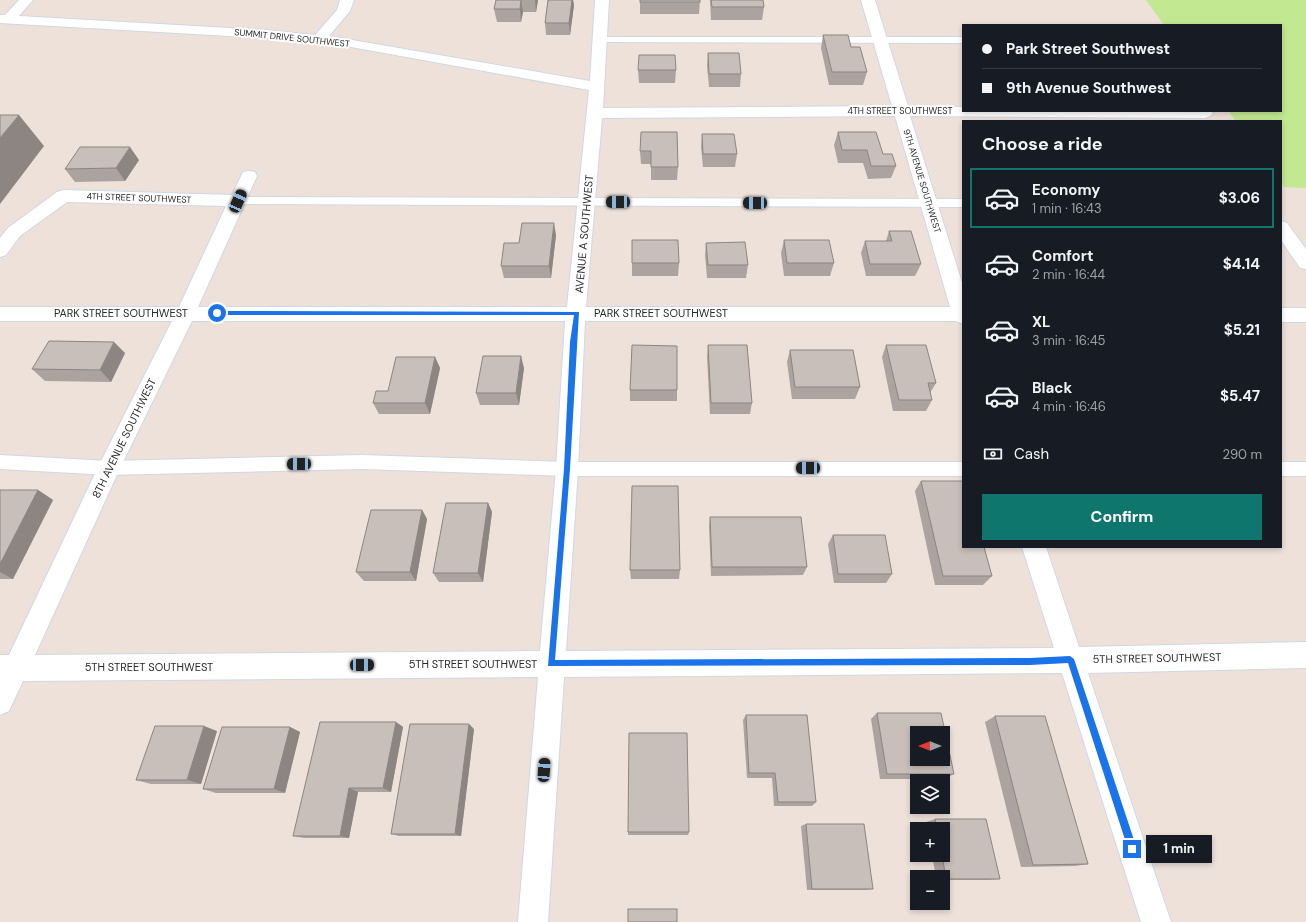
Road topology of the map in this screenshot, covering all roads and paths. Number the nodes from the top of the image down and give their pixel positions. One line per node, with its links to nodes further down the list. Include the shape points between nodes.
1 (26, 0): 5 (street)
2 (347, 0): 6 (street, via 342,12)
3 (602, 0): 7 (street, AVENUE A SOUTHWEST)
4 (868, 0): 8 (street, 9TH AVENUE SOUTHWEST)
5 (4, 20): 6 (street, SUMMIT DRIVE SOUTHWEST)
6 (319, 39): 10 (street, SUMMIT DRIVE SOUTHWEST)
7 (600, 40): 8 (lane); 10 (street, AVENUE A SOUTHWEST)
8 (880, 40): 9 (lane); 11 (street, 9TH AVENUE SOUTHWEST)
9 (962, 40)
10 (596, 87): 14 (street, AVENUE A SOUTHWEST)
11 (901, 111): 12 (street, 4TH STREET SOUTHWEST); 14 (street, 4TH STREET SOUTHWEST); 19 (street, 9TH AVENUE SOUTHWEST)
12 (962, 112)
13 (977, 112): 15 (street, 4TH STREET SOUTHWEST)
14 (595, 113): 18 (street, AVENUE A SOUTHWEST)
15 (1206, 115)
16 (249, 176): 17 (street, 8TH AVENUE SOUTHWEST)
17 (238, 201): 18 (lane); 22 (street, 4TH STREET SOUTHWEST, via 63,196 14,232); 25 (street, 8TH AVENUE SOUTHWEST)
18 (587, 202): 19 (lane); 26 (street, AVENUE A SOUTHWEST)
19 (929, 203): 20 (lane); 24 (street, 9TH AVENUE SOUTHWEST)
20 (962, 203)
21 (1282, 228): 23 (street)
22 (0, 251)
23 (1306, 263)
24 (962, 312)
25 (186, 313): 26 (street, PARK STREET SOUTHWEST); 27 (street, PARK STREET SOUTHWEST); 32 (street, 8TH AVENUE SOUTHWEST)
26 (577, 313): 28 (street, PARK STREET SOUTHWEST); 33 (street, AVENUE A SOUTHWEST, via 573,342)
27 (0, 314)
28 (962, 315)
29 (1282, 315): 30 (street)
30 (1306, 315)
31 (0, 462): 32 (lane)
32 (109, 468): 33 (lane, via 362,462); 41 (street, 8TH AVENUE SOUTHWEST)
33 (567, 469): 34 (lane); 40 (street, AVENUE A SOUTHWEST)
34 (962, 469)
35 (1282, 469): 36 (lane)
36 (1306, 469)
37 (1034, 548): 39 (street)
38 (1306, 655): 39 (street, 5TH STREET SOUTHWEST)
39 (1070, 659): 40 (street, 5TH STREET SOUTHWEST, via 1022,662); 44 (street)
40 (551, 664): 41 (street, 5TH STREET SOUTHWEST); 43 (street, AVENUE A SOUTHWEST)
41 (8, 668): 42 (street, 8TH AVENUE SOUTHWEST)
42 (0, 702)
43 (533, 922)
44 (1156, 922)

